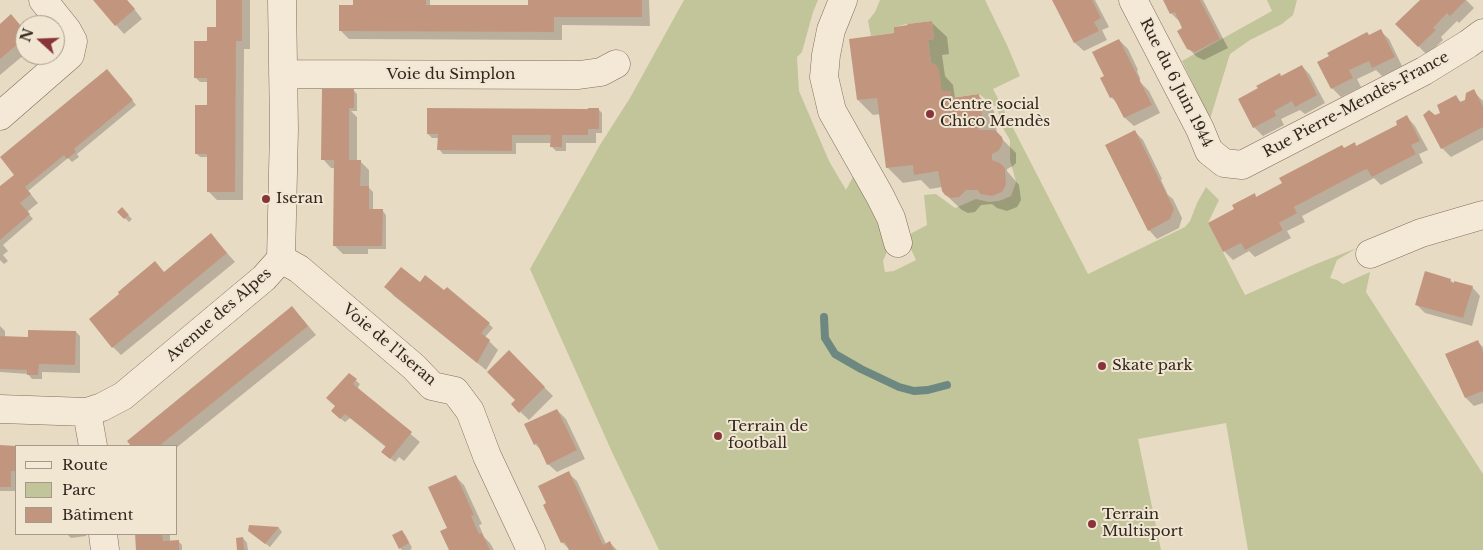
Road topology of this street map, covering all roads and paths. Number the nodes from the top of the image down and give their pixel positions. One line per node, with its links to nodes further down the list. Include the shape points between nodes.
1 (42, 0): 8 (street, via 73,41 70,56)
2 (282, 0): 7 (street, Avenue des Alpes)
3 (843, 0): 11 (street, via 831,30 824,76 832,111 880,196)
4 (1133, 0): 9 (street, Rue du 6 Juin 1944, via 1209,151)
5 (1483, 33): 9 (street, Rue Pierre-Mendès-France, via 1424,71 1242,165)
6 (616, 64): 7 (street, Voie du Simplon, via 601,72 578,75)
7 (283, 74): 13 (street, Avenue des Alpes)
8 (0, 116)
9 (1224, 163)
10 (1483, 215): 12 (street, via 1421,233)
11 (898, 243)
12 (1370, 254)
13 (282, 258): 15 (street, Avenue des Alpes, via 264,278 123,396); 19 (street, Voie de l'Iseran, via 414,367 432,386 455,392 470,411 487,456)
14 (0, 409): 15 (street, Avenue des Alpes)
15 (87, 412): 16 (street)
16 (93, 445)
17 (103, 535): 18 (street)
18 (105, 550)
19 (531, 550)

